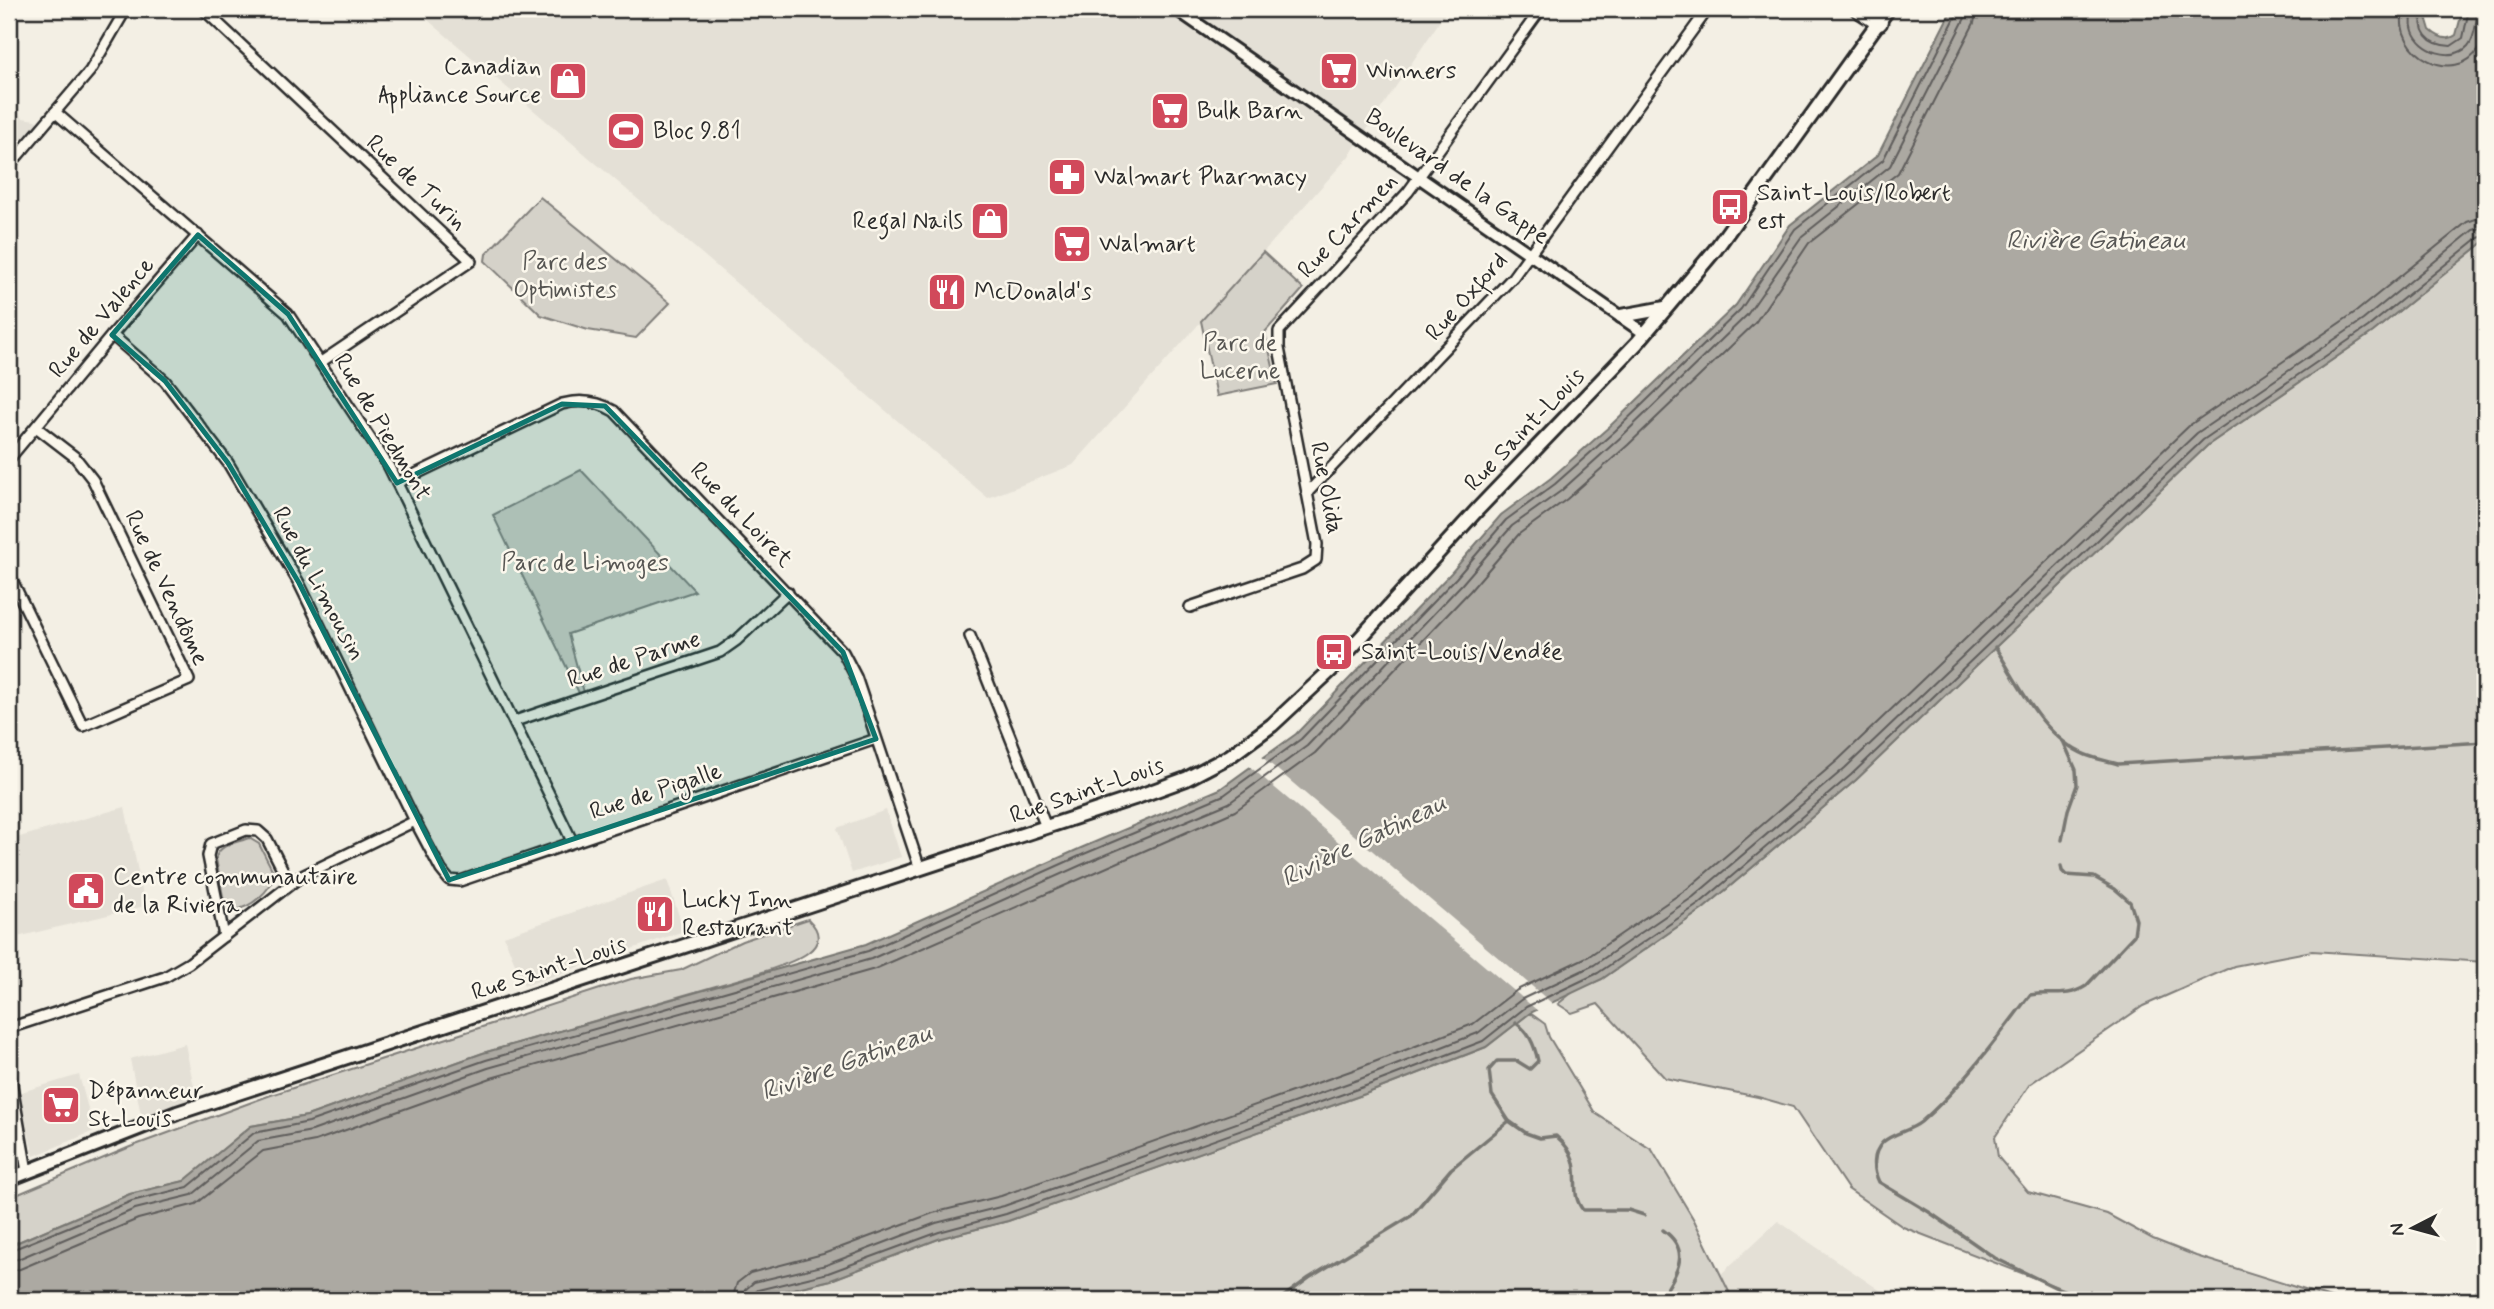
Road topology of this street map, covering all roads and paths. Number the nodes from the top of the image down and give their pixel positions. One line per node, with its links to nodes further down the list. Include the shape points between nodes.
1 (126, 9): 8 (street, via 90,71)
2 (203, 9): 18 (street, Rue de Turin, via 471,261)
3 (1176, 9): 10 (street, Boulevard de la Gappe)
4 (1541, 9): 10 (street, Rue Carmen)
5 (1708, 9): 12 (street, Rue Oxford)
6 (1859, 9): 7 (highway)
7 (1883, 15): 13 (main road, Rue Saint-Louis, via 1715,250)
8 (55, 112): 9 (street); 11 (street, Rue de Piedmont)
9 (9, 166)
10 (1418, 176): 12 (street, Boulevard de la Gappe); 15 (street, Rue Carmen)
11 (198, 235): 17 (street, Rue de Valence); 18 (street, Rue de Piedmont, via 282,307)
12 (1530, 253): 14 (street, Boulevard de la Gappe); 22 (street, Rue Oxford, via 1498,295)
13 (1665, 308): 14 (main road); 16 (main road, Rue Saint-Louis)
14 (1621, 316): 16 (street, Boulevard de la Gappe)
15 (1279, 331): 22 (street, Rue Olida)
16 (1644, 333): 30 (main road, Rue Saint-Louis, via 1331,670 1272,726 1199,773)
17 (112, 335): 19 (street, Rue de Valence); 29 (street, Rue du Limousin, via 165,382 228,463 307,597)
18 (321, 362): 21 (street, Rue de Piedmont)
19 (36, 426): 20 (street, Rue de Valence); 23 (street, Rue de Vendôme, via 75,457 93,480 189,680 83,726)
20 (9, 459)
21 (397, 483): 24 (street, Rue du Loiret, via 549,408 572,401 595,402 623,419); 27 (street, Rue de Piedmont)
22 (1308, 492): 25 (street, Rue Olida, via 1318,551 1311,565)
23 (9, 574)
24 (788, 592): 27 (street, Rue de Parme, via 720,652); 28 (street, Rue du Loiret, via 843,652)
25 (1190, 607)
26 (970, 636): 30 (street)
27 (515, 721): 31 (street, Rue de Piedmont)
28 (876, 739): 31 (street, Rue de Pigalle); 32 (street, Rue du Loiret)
29 (415, 821): 33 (street, Rue du Limousin); 34 (street)
30 (1046, 827): 32 (main road, Rue Saint-Louis)
31 (572, 841): 33 (street, Rue de Pigalle, via 460,881)
32 (920, 869): 38 (main road, Rue Saint-Louis, via 177,1113)
33 (449, 880)
34 (290, 884): 35 (street); 35 (street, via 267,839 258,831 246,830 211,844 208,856)
35 (224, 936): 36 (street, via 166,977)
36 (9, 1028)
37 (9, 1069): 38 (street)
38 (27, 1171): 39 (main road, Rue Saint-Louis)
39 (9, 1179)

